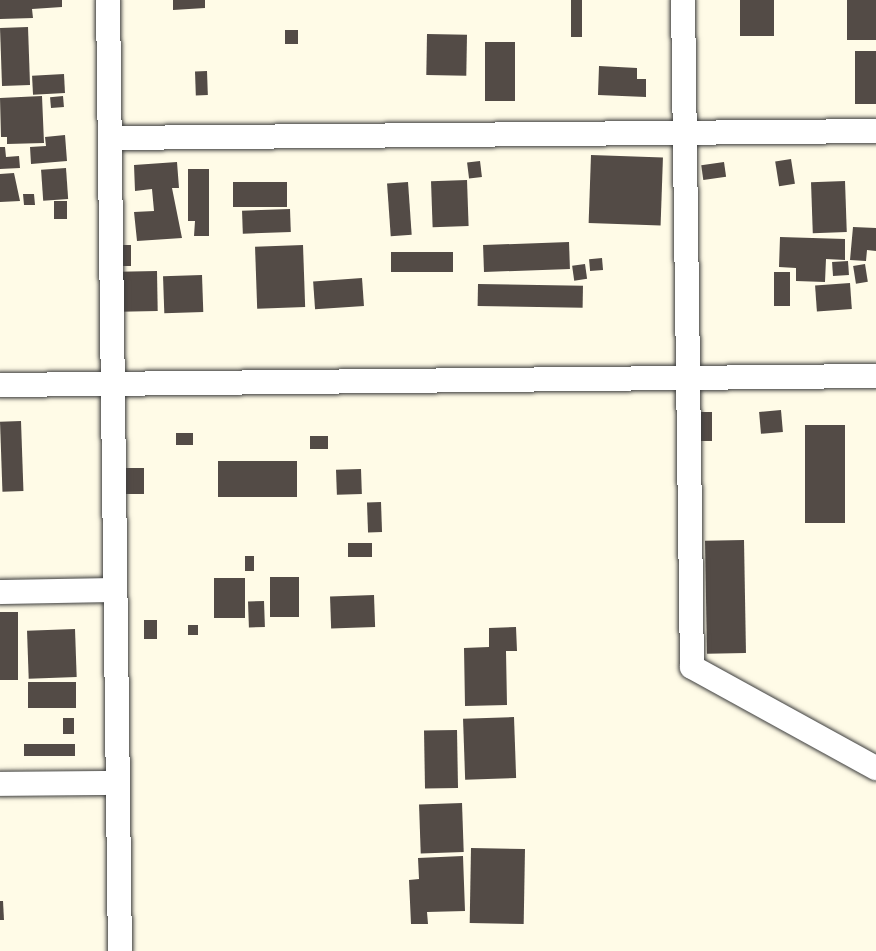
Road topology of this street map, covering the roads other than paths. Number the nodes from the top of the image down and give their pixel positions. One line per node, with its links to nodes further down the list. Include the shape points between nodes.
1 (108, 0): 5 (street)
2 (683, 0): 4 (street)
3 (876, 130): 4 (street)
4 (684, 132): 5 (street); 7 (street)
5 (110, 138): 8 (street)
6 (876, 376): 7 (street)
7 (688, 378): 8 (street); 12 (street, via 692,667)
8 (113, 384): 9 (street); 10 (street)
9 (0, 385)
10 (115, 590): 11 (street); 13 (street)
11 (0, 591)
12 (876, 768)
13 (118, 783): 14 (street); 15 (street)
14 (0, 784)
15 (120, 951)

